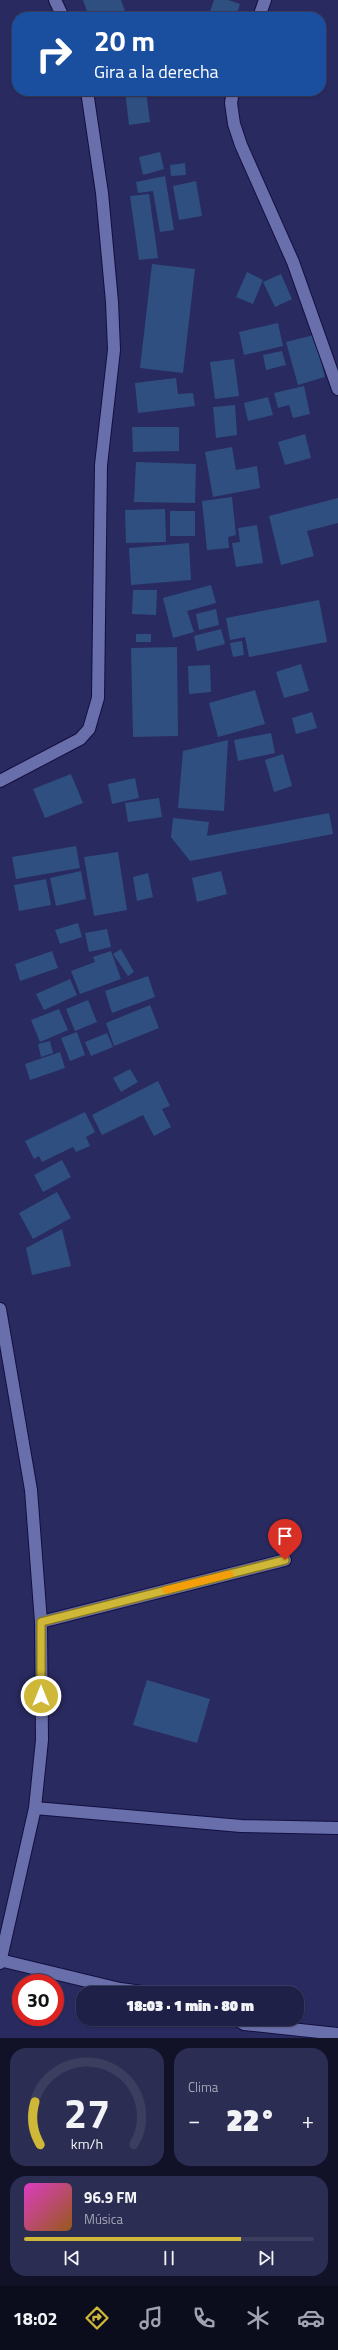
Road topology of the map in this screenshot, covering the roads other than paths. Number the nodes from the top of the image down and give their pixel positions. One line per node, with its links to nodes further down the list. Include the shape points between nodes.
1 (55, 0): 3 (street)
2 (265, 0): 4 (street)
3 (61, 12)
4 (261, 12)
5 (87, 96): 8 (street, via 102,194 114,350 101,465 98,698 89,730 80,739)
6 (232, 96): 7 (street, via 234,124 241,145 292,262)
7 (338, 389)
8 (0, 781)
9 (0, 1309): 11 (street, via 31,1490)
10 (285, 1560): 11 (street)
11 (41, 1622): 12 (street, via 42,1740)
12 (35, 1808): 13 (street, via 241,1826); 14 (street)
13 (338, 1828)
14 (0, 1960): 15 (street); 16 (street)
15 (0, 1963)
16 (108, 1986)
17 (263, 2026): 18 (street)
18 (338, 2034)

